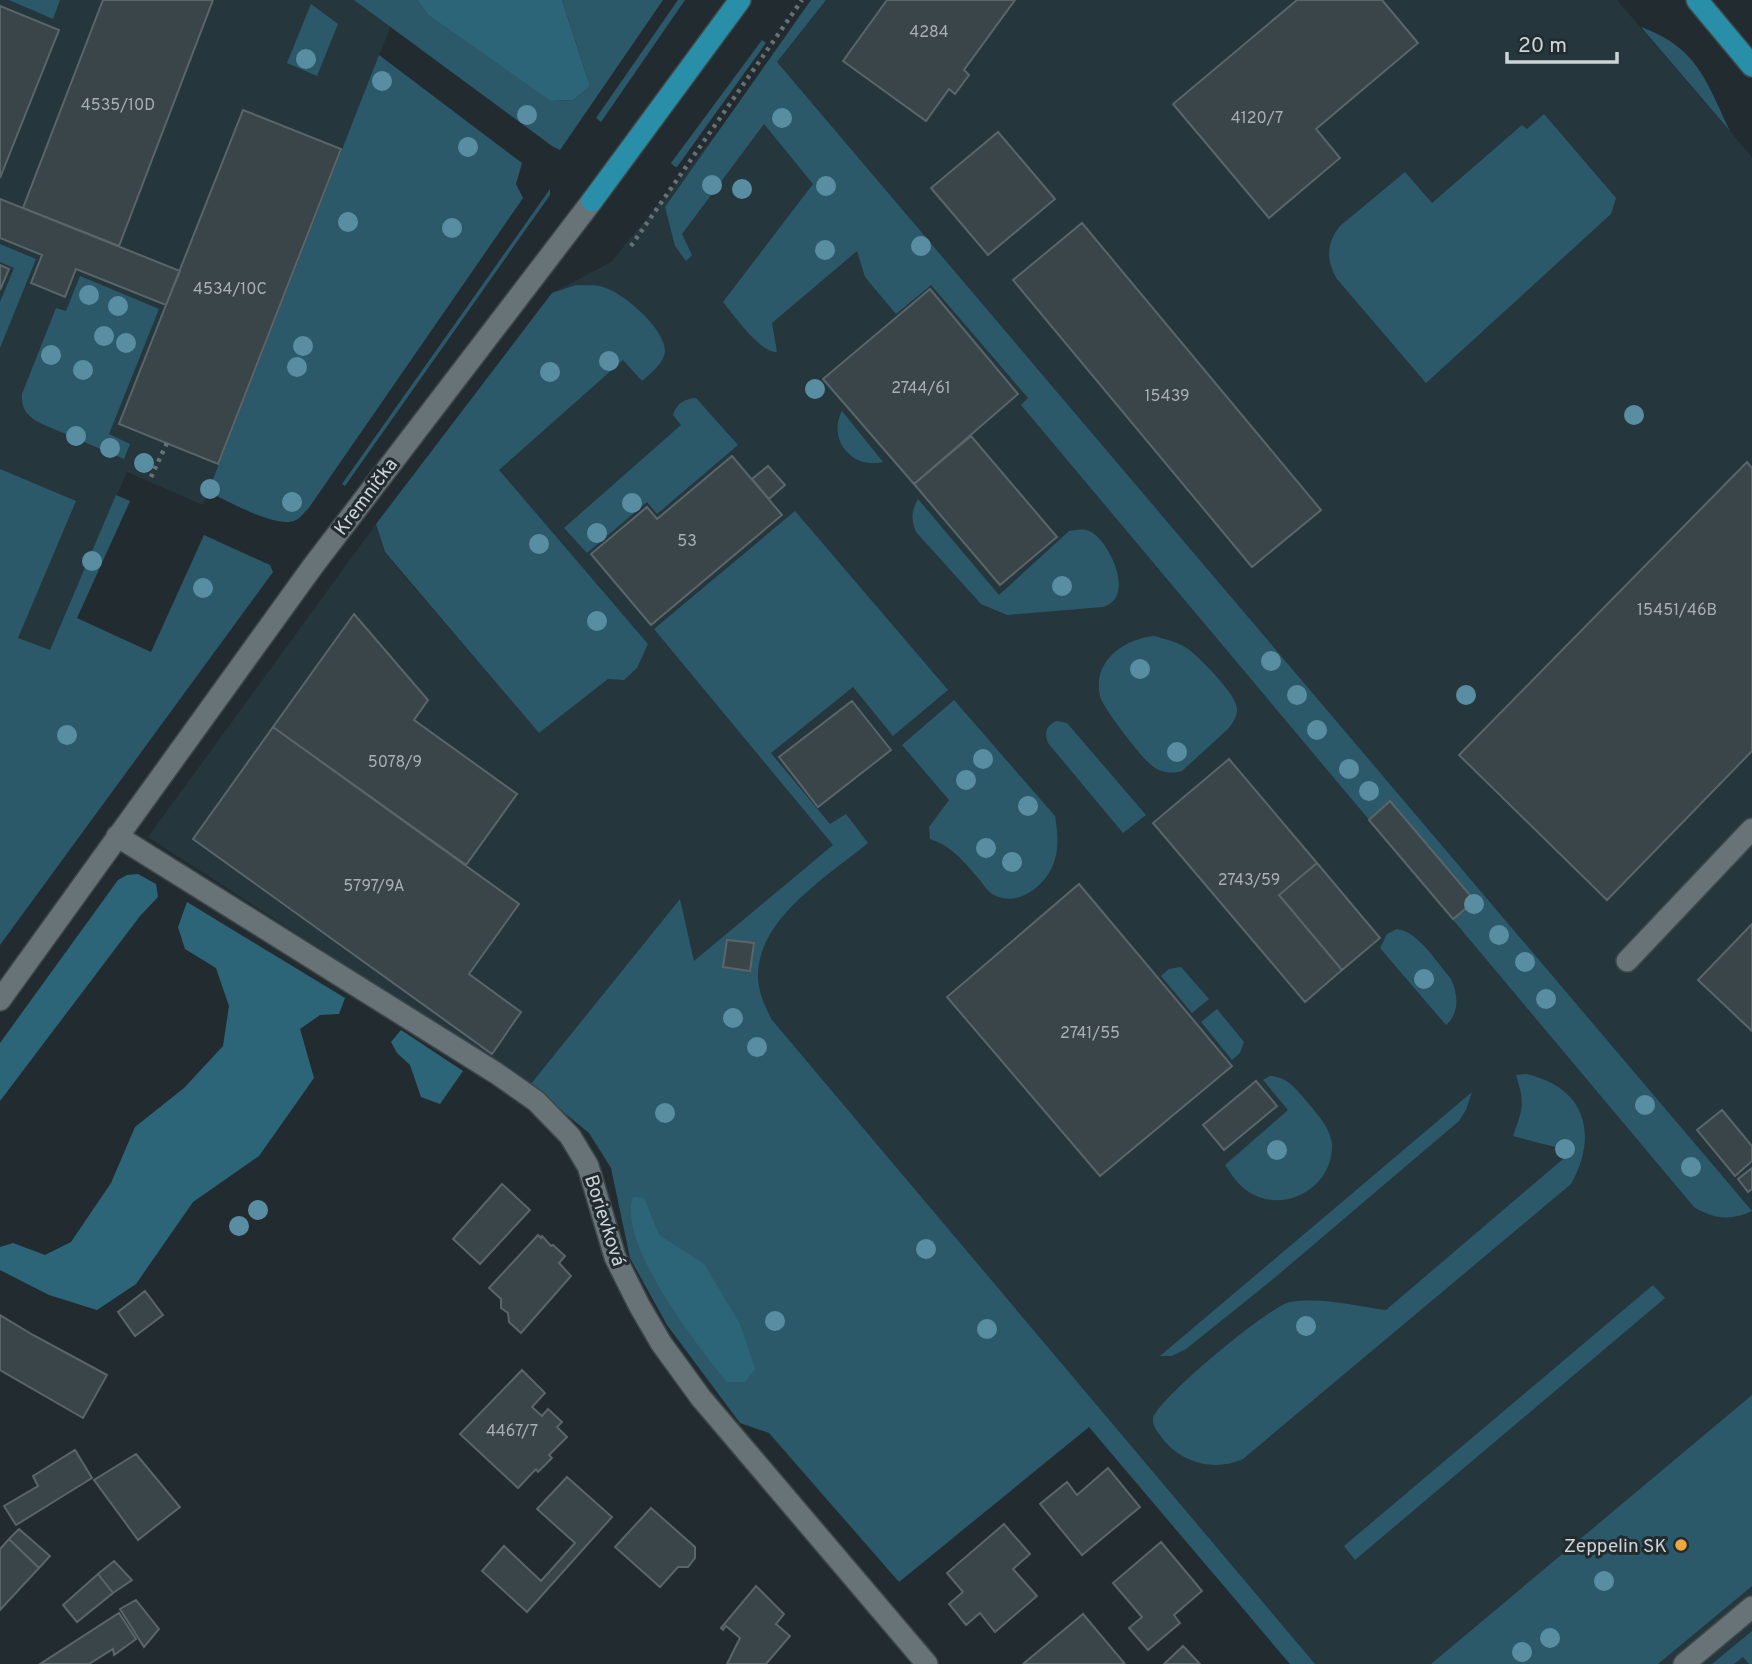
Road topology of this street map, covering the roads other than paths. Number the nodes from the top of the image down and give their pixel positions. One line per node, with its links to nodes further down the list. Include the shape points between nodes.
1 (740, 0): 4 (main road, Kremnička)
2 (1697, 0): 3 (main road)
3 (1752, 66)
4 (592, 201): 6 (street, Kremnička, via 327,546)
5 (1752, 829): 7 (street)
6 (117, 836): 8 (street, Kremnička); 10 (street, Borievková, via 536,1101 570,1136 588,1166 615,1256 662,1343 701,1398)
7 (1627, 961)
8 (0, 1000)
9 (1752, 1607): 11 (street)
10 (927, 1664)
11 (1684, 1664)

